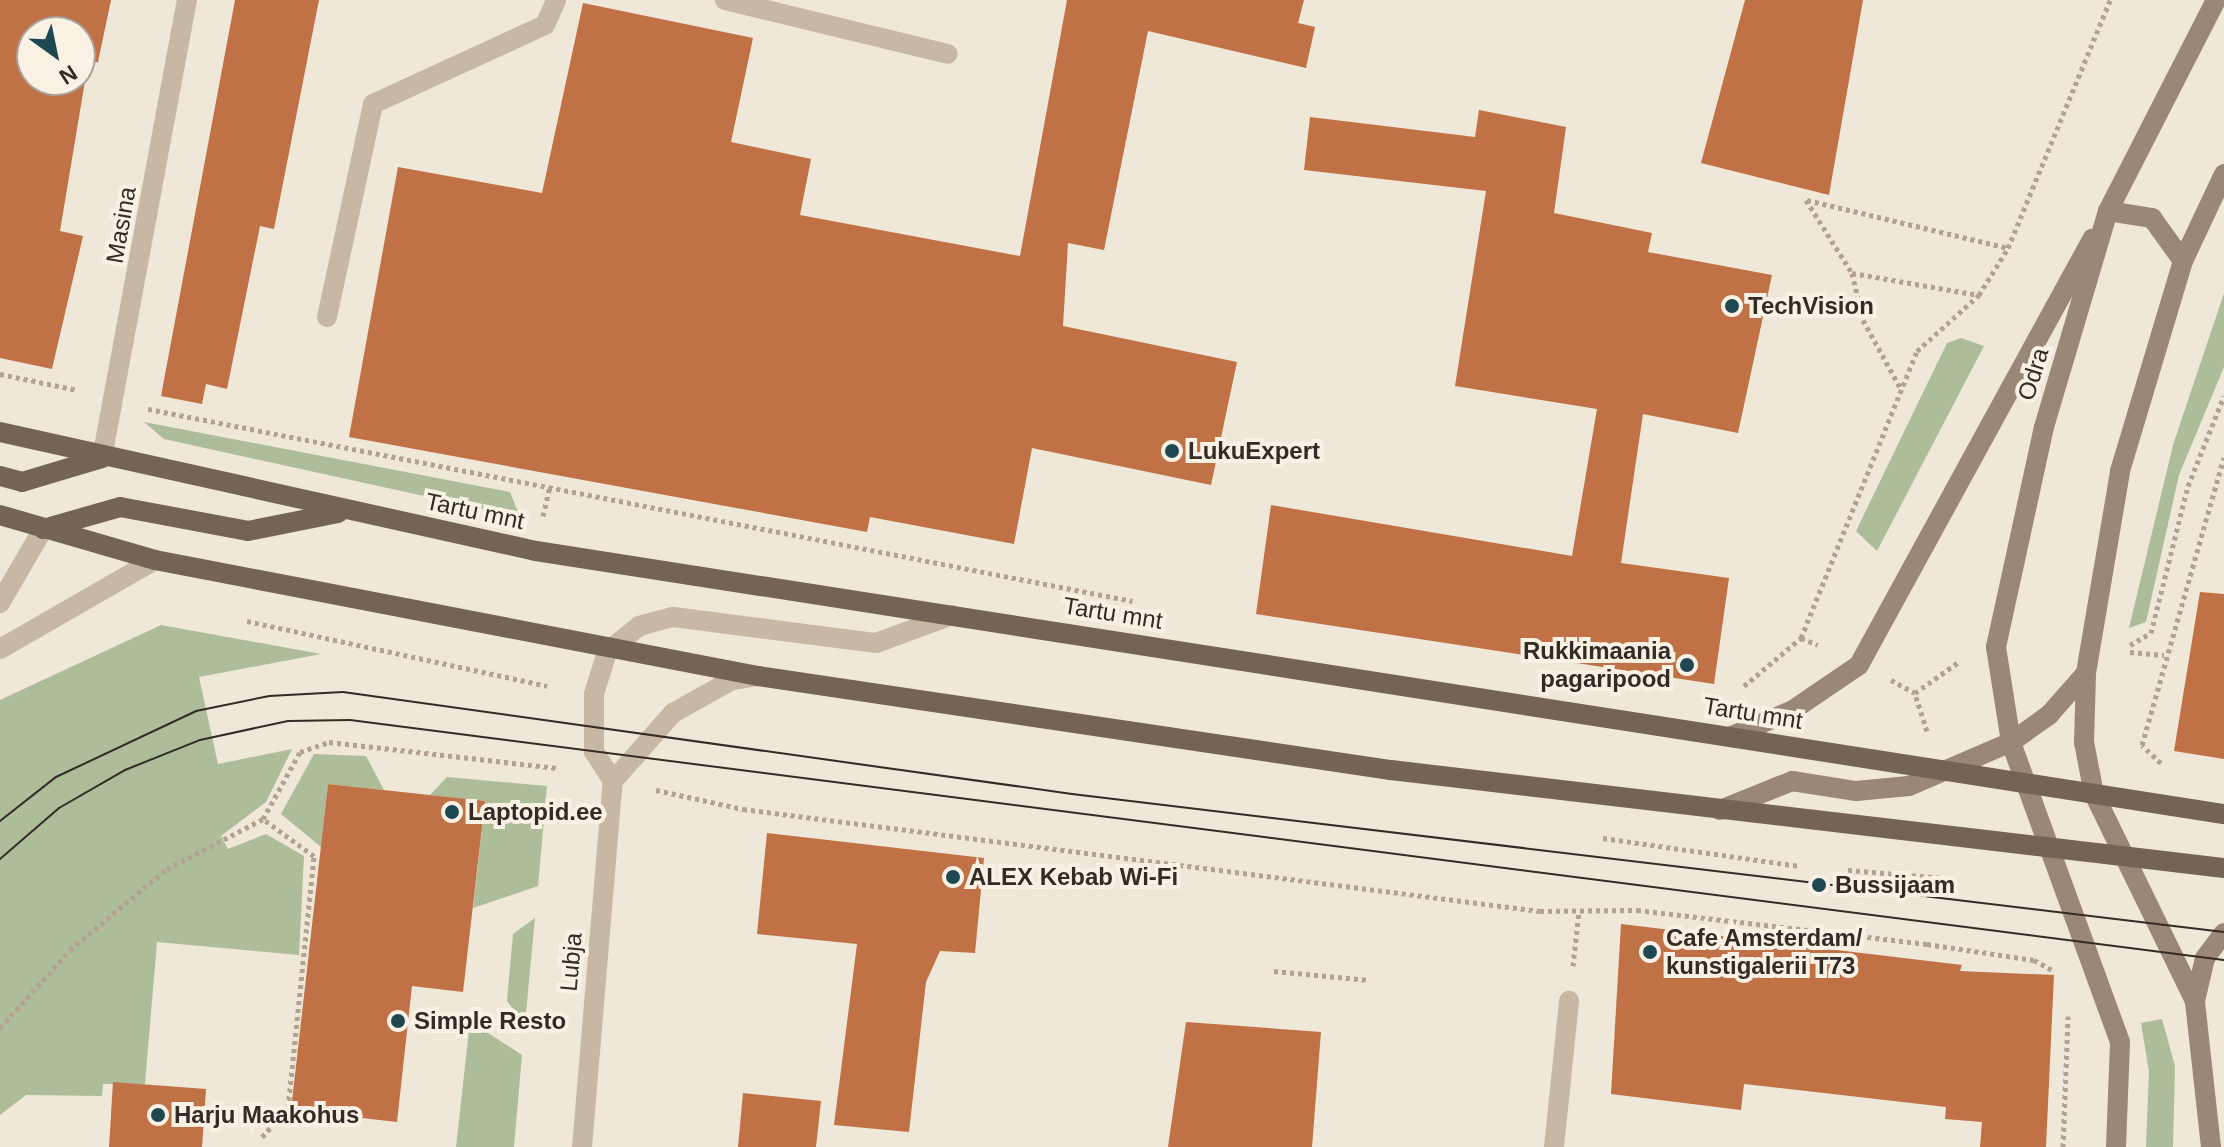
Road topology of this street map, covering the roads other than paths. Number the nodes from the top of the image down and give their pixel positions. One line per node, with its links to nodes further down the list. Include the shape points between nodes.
1 (187, 0): 11 (street, Masina)
2 (556, 0): 9 (street, via 545,25 373,104)
3 (725, 0): 5 (street)
4 (2212, 4): 7 (main road, Odra)
5 (948, 54)
6 (2224, 174): 8 (main road)
7 (2108, 211): 8 (main road, via 2152,218); 23 (main road, via 1859,665 1793,710); 24 (main road, Odra, via 2044,427 1996,647)
8 (2183, 261): 21 (main road, via 2120,471)
9 (327, 317)
10 (0, 432): 11 (main road, Tartu mnt)
11 (102, 458): 12 (main road, via 22,482); 13 (main road, Tartu mnt)
12 (0, 476)
13 (350, 511): 15 (main road, via 248,531 120,507); 18 (main road, Tartu mnt, via 536,551)
14 (0, 515): 15 (main road)
15 (43, 529): 16 (main road); 17 (street)
16 (155, 560): 19 (street); 20 (main road)
17 (0, 603)
18 (952, 615): 20 (street, via 876,643 673,617 639,626); 23 (main road, Tartu mnt)
19 (0, 649)
20 (607, 652): 22 (main road); 26 (street, via 594,694 594,752)
21 (2086, 673): 24 (main road, via 2049,715); 28 (main road, via 2084,742)
22 (758, 676): 26 (street, via 732,680 673,713); 29 (main road)
23 (1732, 736): 25 (main road, Tartu mnt)
24 (2011, 742): 25 (main road); 27 (main road, Odra)
25 (1944, 772): 27 (main road, Tartu mnt); 29 (main road, via 1909,786 1856,791 1792,781)
26 (613, 781): 37 (street, Lubja)
27 (2028, 783): 28 (main road, Tartu mnt); 31 (main road, Odra)
28 (2094, 794): 30 (main road, Tartu mnt); 32 (main road)
29 (1720, 810): 31 (main road)
30 (2224, 814)
31 (2055, 849): 32 (main road); 39 (main road, Odra, via 2120,1042)
32 (2121, 857): 33 (main road); 36 (main road)
33 (2224, 868)
34 (2224, 933): 36 (main road, via 2205,958)
35 (1569, 1001): 38 (street)
36 (2195, 1001): 40 (main road)
37 (582, 1147)
38 (1554, 1147)
39 (2116, 1147)
40 (2211, 1147)

